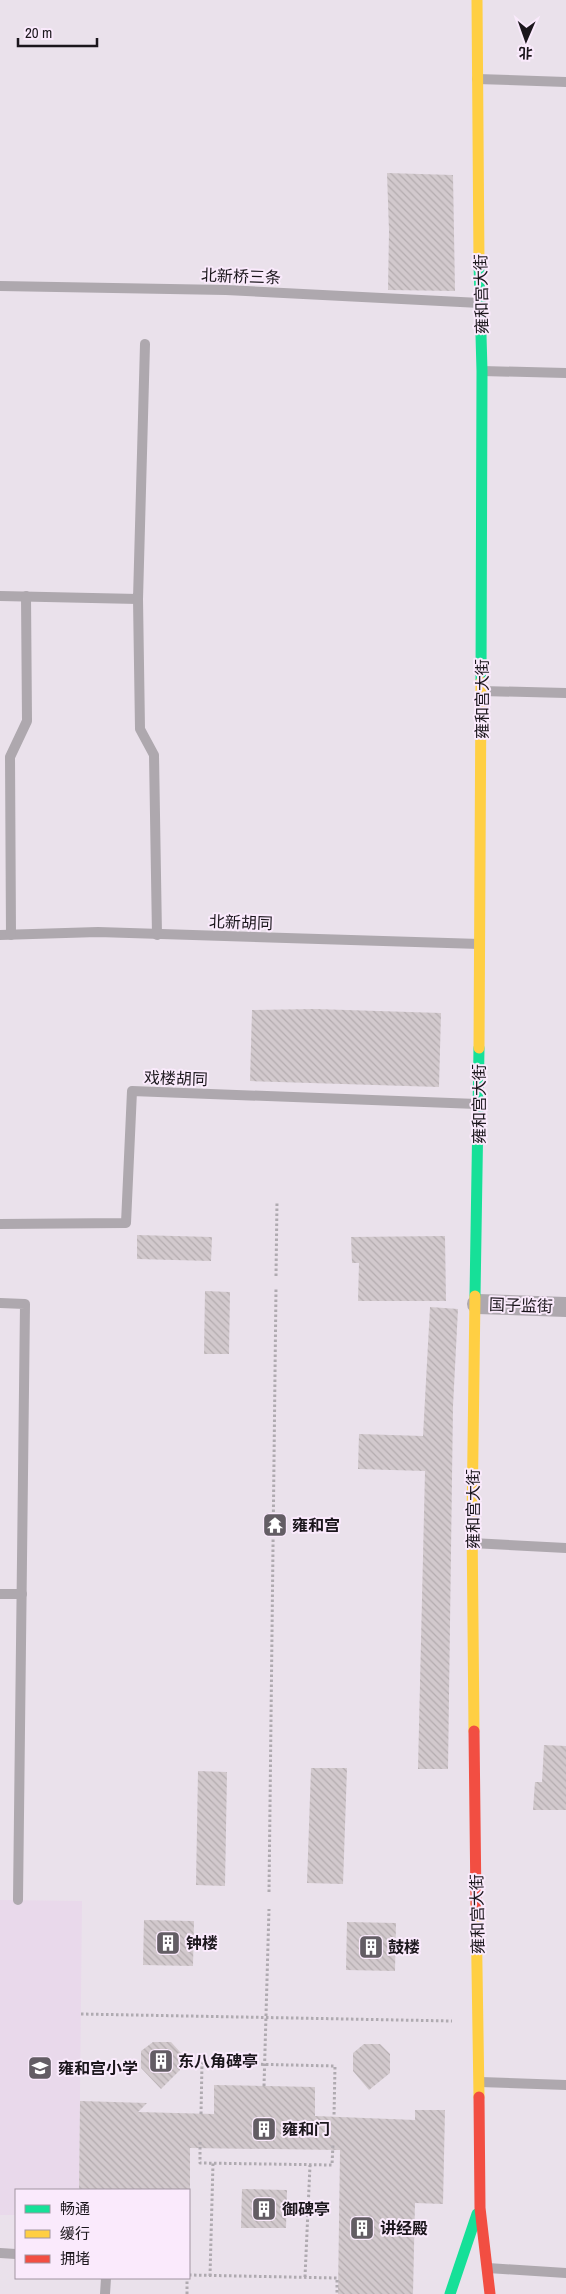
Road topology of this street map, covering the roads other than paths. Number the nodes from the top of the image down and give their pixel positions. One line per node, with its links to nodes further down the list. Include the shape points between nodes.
1 (477, 0): 2 (main road, 雍和宫大街)
2 (477, 79): 3 (lane); 5 (main road, 雍和宫大街)
3 (566, 82)
4 (0, 286): 5 (lane, 北新桥三条, via 226,290)
5 (481, 303): 7 (main road, 雍和宫大街)
6 (145, 344): 11 (lane)
7 (482, 371): 8 (lane); 12 (main road, 雍和宫大街)
8 (566, 373)
9 (0, 596): 10 (lane)
10 (26, 596): 11 (lane); 14 (lane, via 27,721 10,757)
11 (138, 599): 16 (lane, via 140,729 154,754)
12 (482, 691): 13 (lane); 17 (main road, 雍和宫大街)
13 (566, 693)
14 (11, 934): 15 (lane, 北新胡同); 16 (lane, 北新胡同, via 98,932)
15 (0, 935)
16 (157, 935): 17 (lane, 北新胡同)
17 (481, 944): 18 (main road, 雍和宫大街)
18 (478, 1104): 19 (lane, 戏楼胡同, via 132,1091 126,1223); 21 (main road, 雍和宫大街)
19 (0, 1224)
20 (0, 1303): 26 (lane, via 25,1304)
21 (477, 1304): 22 (street, 国子监街); 23 (main road, 雍和宫大街)
22 (566, 1307)
23 (472, 1543): 24 (lane); 28 (main road, 雍和宫大街)
24 (566, 1548)
25 (0, 1594): 26 (lane)
26 (22, 1594): 27 (lane)
27 (18, 1900)
28 (479, 2082): 29 (lane); 30 (main road, 雍和宫大街)
29 (566, 2085)
30 (480, 2208): 33 (main road, 雍和宫大街); 37 (main road, 雍和宫大街)
31 (0, 2253): 32 (lane)
32 (15, 2254)
33 (487, 2268): 34 (lane); 38 (main road, 雍和宫大街)
34 (566, 2273)
35 (106, 2279): 36 (lane)
36 (105, 2294)
37 (450, 2294)
38 (490, 2294)

